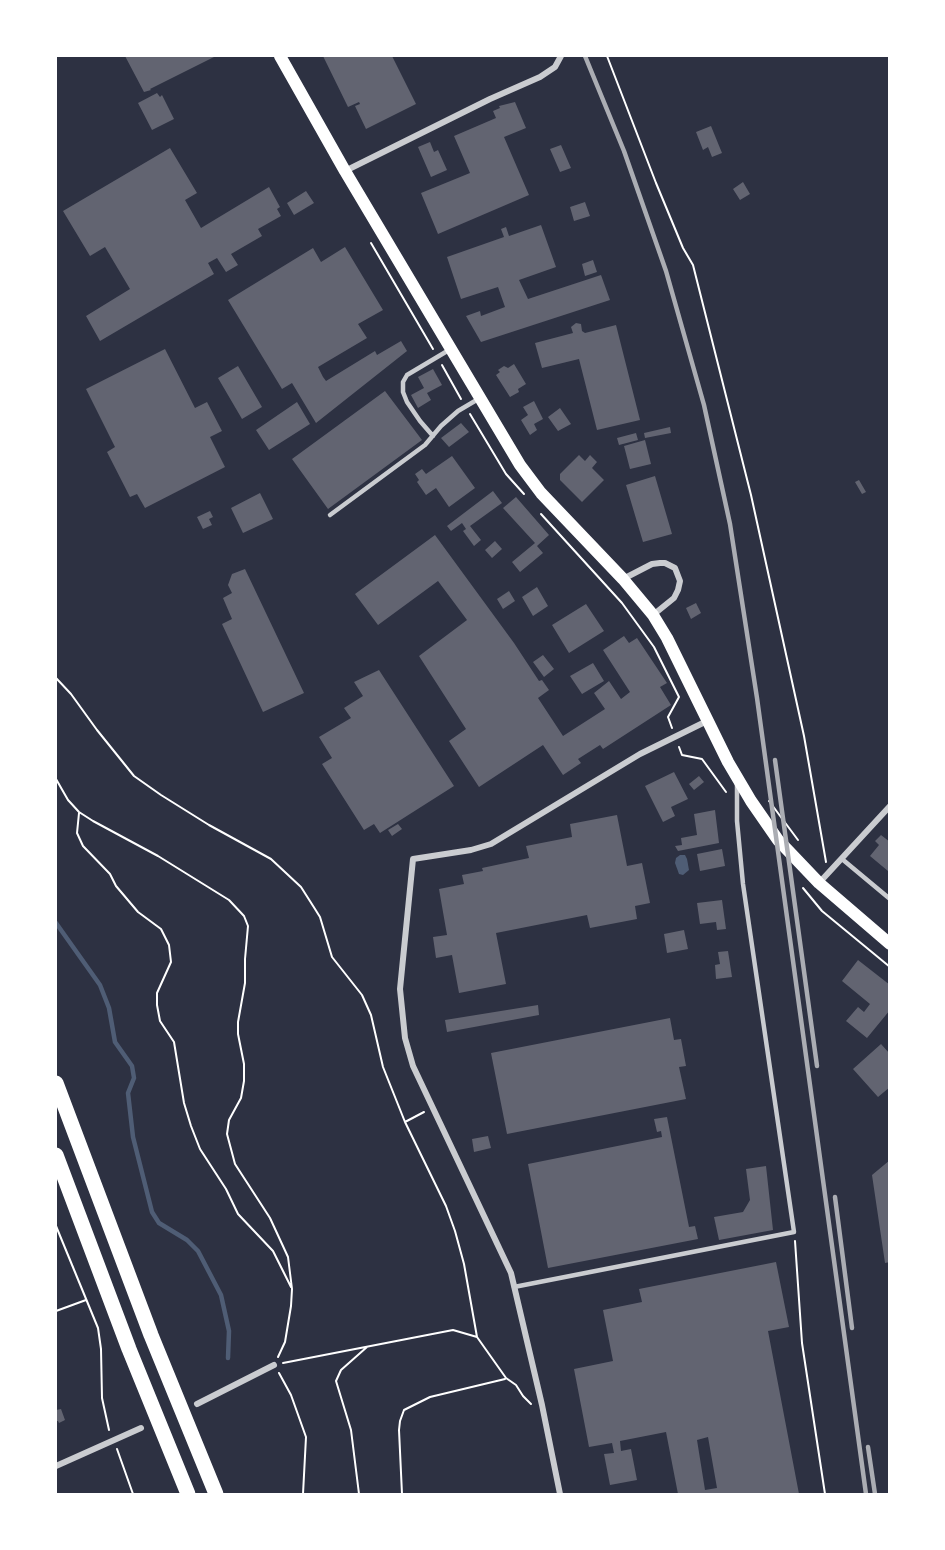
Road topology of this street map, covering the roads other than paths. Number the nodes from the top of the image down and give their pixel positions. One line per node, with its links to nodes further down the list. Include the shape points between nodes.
1 (280, 56): 3 (main road)
2 (561, 56): 3 (street, via 555,67 540,77)
3 (345, 171): 4 (main road)
4 (450, 349): 5 (main road); 6 (lane, via 407,375 403,382 407,402)
5 (480, 398): 6 (lane, via 458,411); 8 (main road, via 541,493)
6 (433, 436): 7 (lane)
7 (330, 515)
8 (623, 579): 9 (main road); 9 (street, via 652,564 665,563 675,568 680,581 678,590)
9 (653, 615): 10 (main road)
10 (708, 721): 11 (main road); 19 (street, via 640,754 503,838 471,850 412,859 400,989 405,1038 413,1066)
11 (738, 779): 14 (main road, via 778,840); 19 (lane, via 743,884 794,1232)
12 (890, 806): 13 (street)
13 (842, 859): 14 (street); 15 (lane)
14 (819, 883): 16 (main road)
15 (890, 899)
16 (890, 944)
17 (56, 1083): 25 (highway)
18 (56, 1155): 24 (highway)
19 (514, 1287): 26 (street)
20 (274, 1365): 21 (street)
21 (197, 1404)
22 (141, 1428): 23 (street)
23 (56, 1466)
24 (188, 1494)
25 (216, 1494)
26 (560, 1494)

